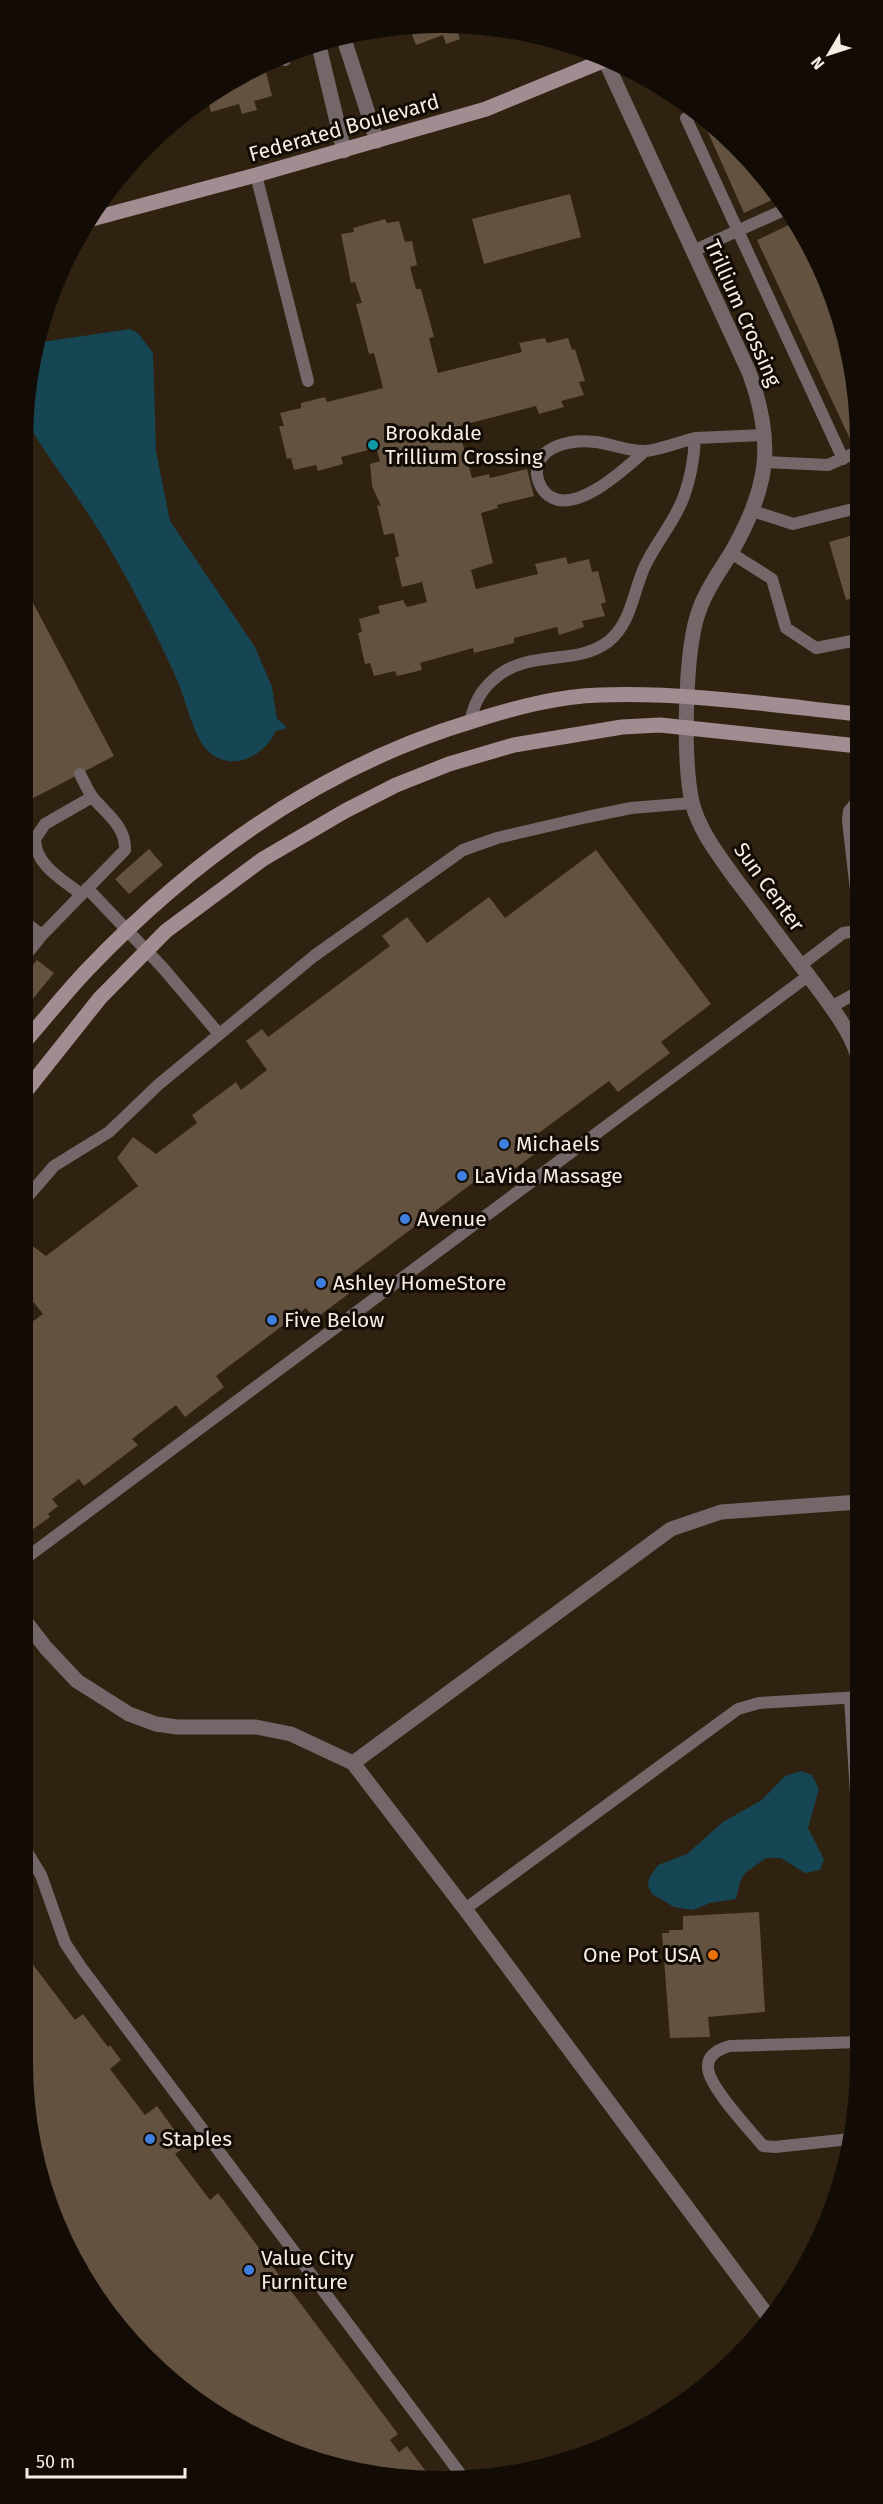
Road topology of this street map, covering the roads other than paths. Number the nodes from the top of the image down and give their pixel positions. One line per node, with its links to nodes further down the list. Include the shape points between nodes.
1 (346, 45): 6 (street)
2 (320, 52): 7 (street)
3 (597, 63): 6 (street, Federated Boulevard, via 486,109)
4 (609, 69): 12 (street, Trillium Crossing)
5 (689, 116): 11 (lane)
6 (377, 141): 7 (street, Federated Boulevard)
7 (344, 151): 8 (street, Federated Boulevard)
8 (256, 176): 10 (street, Federated Boulevard); 13 (lane)
9 (779, 212): 11 (lane)
10 (101, 217)
11 (738, 231): 12 (lane); 18 (lane)
12 (693, 251): 14 (street, Trillium Crossing, via 749,372 761,406)
13 (308, 381)
14 (765, 435): 15 (lane); 19 (street, Trillium Crossing)
15 (695, 438): 16 (lane); 26 (lane, via 694,460 683,499 645,566 625,623 608,642 585,652 519,662 505,669 476,700)
16 (645, 451): 16 (lane, via 595,442 557,446 541,456 537,480 550,497 572,499 603,485)
17 (850, 456): 18 (lane)
18 (843, 459): 19 (lane, via 828,465)
19 (765, 462): 21 (street, Trillium Crossing)
20 (850, 510): 21 (lane, via 793,524)
21 (753, 511): 22 (street, Trillium Crossing)
22 (731, 553): 23 (lane, via 772,579 786,628 816,648); 24 (street, Trillium Crossing, via 709,587 693,628)
23 (850, 641)
24 (688, 698): 25 (street); 26 (street, via 577,697); 27 (street, Trillium Crossing)
25 (850, 713)
26 (470, 722): 36 (street, via 373,757 279,808 183,878)
27 (687, 728): 28 (street); 31 (street, Sun Center); 40 (street, via 622,727 514,746 449,764 396,785 263,859)
28 (850, 745)
29 (80, 774): 30 (lane)
30 (92, 797): 34 (lane, via 110,814 125,845 119,858); 34 (lane, via 45,824 35,839 43,862)
31 (692, 803): 41 (street, Sun Center, via 720,857); 45 (lane, via 587,816 479,842 314,956)
32 (850, 810): 33 (lane)
33 (850, 838)
34 (84, 891): 36 (lane); 38 (lane)
35 (33, 928): 38 (lane)
36 (127, 929): 40 (lane); 44 (street)
37 (850, 932): 41 (lane, via 843,933)
38 (42, 935): 39 (lane)
39 (33, 946)
40 (146, 949): 45 (lane); 47 (street, via 100,998)
41 (804, 970): 43 (street, Sun Center); 50 (lane)
42 (850, 996): 43 (lane)
43 (831, 1006): 46 (street, Sun Center)
44 (33, 1032)
45 (219, 1034): 48 (lane, via 109,1131 54,1166)
46 (850, 1037)
47 (33, 1082)
48 (33, 1190)
49 (850, 1503): 53 (street, via 721,1512 672,1529)
50 (33, 1554)
51 (33, 1631): 53 (street, via 77,1681 129,1714 177,1727 256,1727 291,1734)
52 (850, 1698): 55 (lane, via 759,1703 738,1709)
53 (353, 1763): 55 (street)
54 (33, 1862): 59 (lane, via 65,1943 81,1967)
55 (465, 1909): 58 (street)
56 (850, 2042): 57 (lane, via 729,2046 717,2051 708,2068 717,2088 763,2146)
57 (842, 2140)
58 (765, 2312)
59 (458, 2470)

